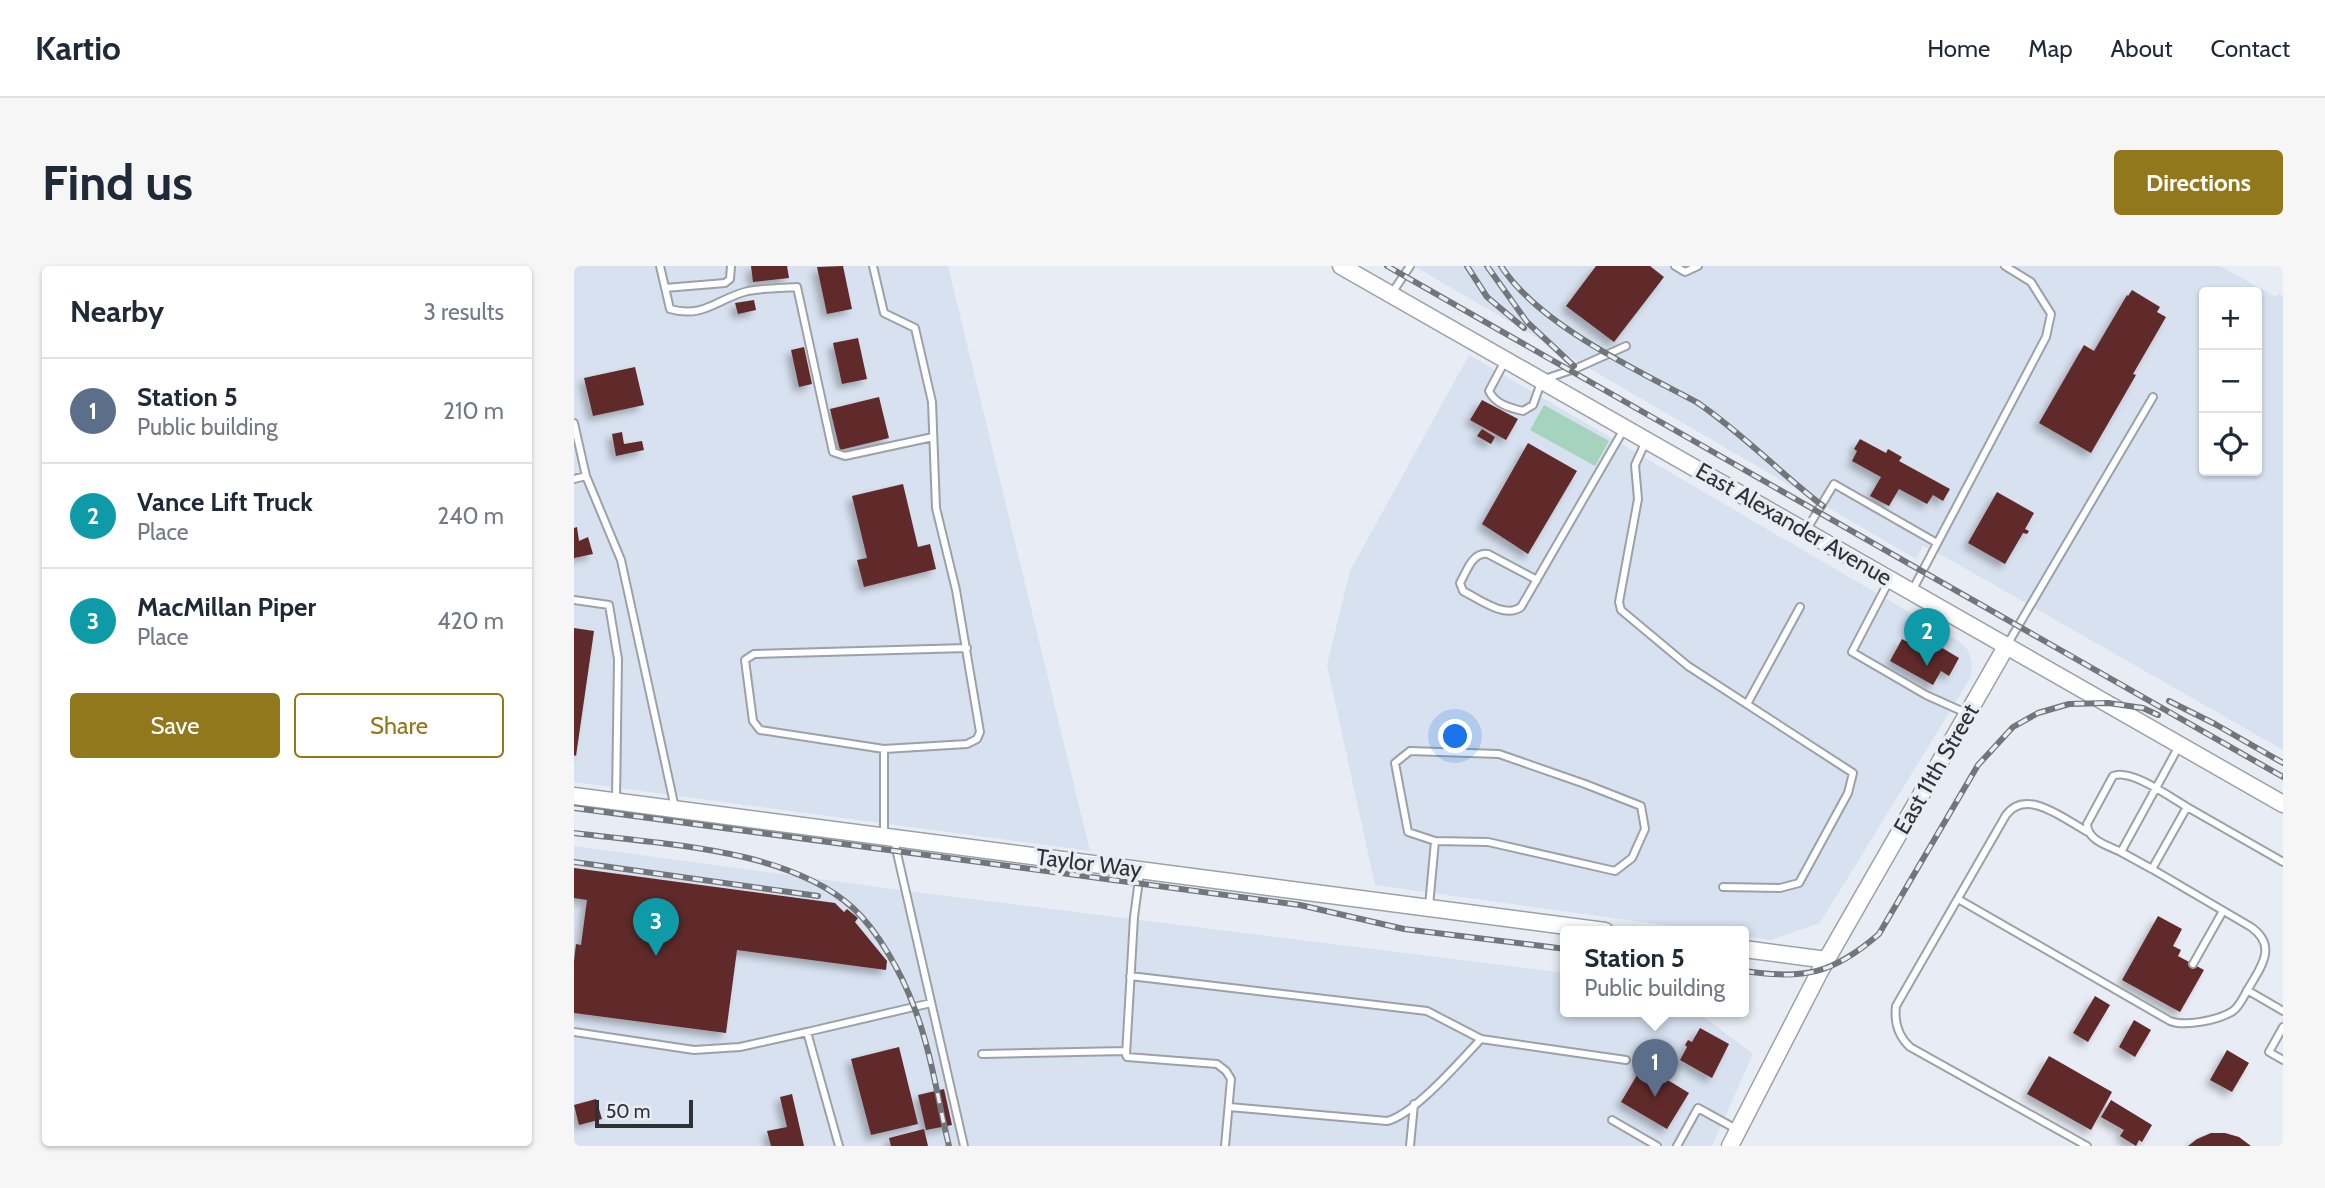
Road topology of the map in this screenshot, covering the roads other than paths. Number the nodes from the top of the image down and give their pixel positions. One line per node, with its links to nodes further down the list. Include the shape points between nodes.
1 (660, 266): 9 (lane)
2 (731, 266): 9 (lane, via 725,283)
3 (873, 266): 17 (lane, via 884,313 915,328 932,402)
4 (1343, 266): 10 (street, East Alexander Avenue)
5 (1410, 266): 10 (lane)
6 (1675, 266): 7 (lane, via 1685,272)
7 (1698, 266)
8 (2005, 266): 22 (lane, via 2031,282 2050,314 2046,337)
9 (665, 288): 17 (lane, via 670,309 684,313 708,309 746,291 797,287 834,452 845,456)
10 (1392, 295): 12 (street, East Alexander Avenue)
11 (1626, 346): 13 (lane)
12 (1506, 360): 13 (street, East Alexander Avenue); 13 (lane, via 1489,391 1493,399 1523,411 1532,405)
13 (1542, 380): 16 (street, East Alexander Avenue)
14 (2153, 397): 28 (lane, East 11th Street)
15 (574, 423): 19 (lane)
16 (1625, 427): 18 (street, East Alexander Avenue); 24 (lane)
17 (933, 437): 29 (lane, via 936,508)
18 (1647, 440): 21 (street, East Alexander Avenue); 30 (lane, via 1635,465 1637,499 1621,610 1689,666)
19 (586, 476): 20 (lane); 39 (lane, via 621,561)
20 (574, 479)
21 (1806, 531): 22 (lane, via 1833,484); 23 (street, East Alexander Avenue)
22 (1937, 543): 25 (lane)
23 (1890, 579): 25 (street, East Alexander Avenue); 31 (lane, via 1852,652)
24 (1536, 580): 24 (lane, via 1521,607 1507,612 1462,591 1460,583 1480,553)
25 (1912, 591): 28 (street, East Alexander Avenue)
26 (574, 600): 36 (lane, via 609,605 618,659)
27 (1800, 607): 30 (lane)
28 (2007, 645): 31 (street, East 11th Street); 32 (street, East Alexander Avenue)
29 (967, 648): 33 (lane, via 980,732 977,739 967,744); 33 (lane, via 754,654 745,660 753,721 760,730)
30 (1747, 704): 47 (lane, via 1853,773 1848,793 1799,883 1780,888)
31 (1968, 714): 53 (street, East 11th Street)
32 (2180, 745): 34 (lane); 37 (street, East Alexander Avenue)
33 (884, 749): 41 (lane)
34 (2156, 789): 38 (lane); 40 (lane, via 2126,774 2113,776 2087,824); 43 (lane)
35 (574, 796): 36 (street, Taylor Way)
36 (616, 802): 39 (street, Taylor Way)
37 (2283, 804)
38 (2187, 807): 44 (lane); 45 (lane)
39 (675, 810): 41 (street, Taylor Way)
40 (2088, 832): 43 (lane); 48 (lane, via 2034,804 2018,804 2006,815)
41 (889, 837): 46 (street, Taylor Way); 57 (lane)
42 (1435, 841): 42 (lane, via 1488,842 1615,871 1632,858 1645,829 1641,806 1499,754 1410,751 1395,763 1408,832); 49 (lane)
43 (2121, 852): 45 (lane)
44 (2283, 862)
45 (2151, 869): 50 (lane)
46 (1141, 870): 49 (street, Taylor Way); 55 (lane)
47 (1723, 887)
48 (1958, 899): 56 (lane, via 2175,1024 2231,1012); 78 (lane, via 1896,1006 1895,1022 1901,1037 1910,1047)
49 (1429, 908): 51 (street, Taylor Way)
50 (2223, 911): 54 (lane); 56 (lane, via 2255,931 2265,945 2264,962)
51 (1567, 926)
52 (1749, 950): 53 (street)
53 (1826, 960): 70 (street, East 11th Street)
54 (2193, 964)
55 (1130, 976): 62 (lane, via 1427,1011); 63 (lane)
56 (2247, 990): 58 (lane)
57 (931, 1003): 61 (lane); 72 (lane)
58 (2283, 1011)
59 (2283, 1027): 66 (lane, via 2269,1052)
60 (574, 1032): 61 (lane, via 694,1050 740,1047)
61 (807, 1032): 71 (lane)
62 (1482, 1039): 65 (lane); 67 (lane)
63 (1125, 1051): 64 (lane); 68 (lane, via 1127,1057 1217,1065 1231,1079)
64 (982, 1054)
65 (1626, 1060)
66 (2283, 1060)
67 (1414, 1104): 68 (lane, via 1398,1119 1387,1121); 74 (lane)
68 (1229, 1107): 73 (lane)
69 (1612, 1121): 75 (lane)
70 (1739, 1131): 76 (lane, via 1699,1108); 77 (street, East 11th Street)
71 (839, 1146)
72 (964, 1146)
73 (1225, 1146)
74 (1410, 1146)
75 (1657, 1146)
76 (1677, 1146)
77 (1730, 1146)
78 (2087, 1146)

